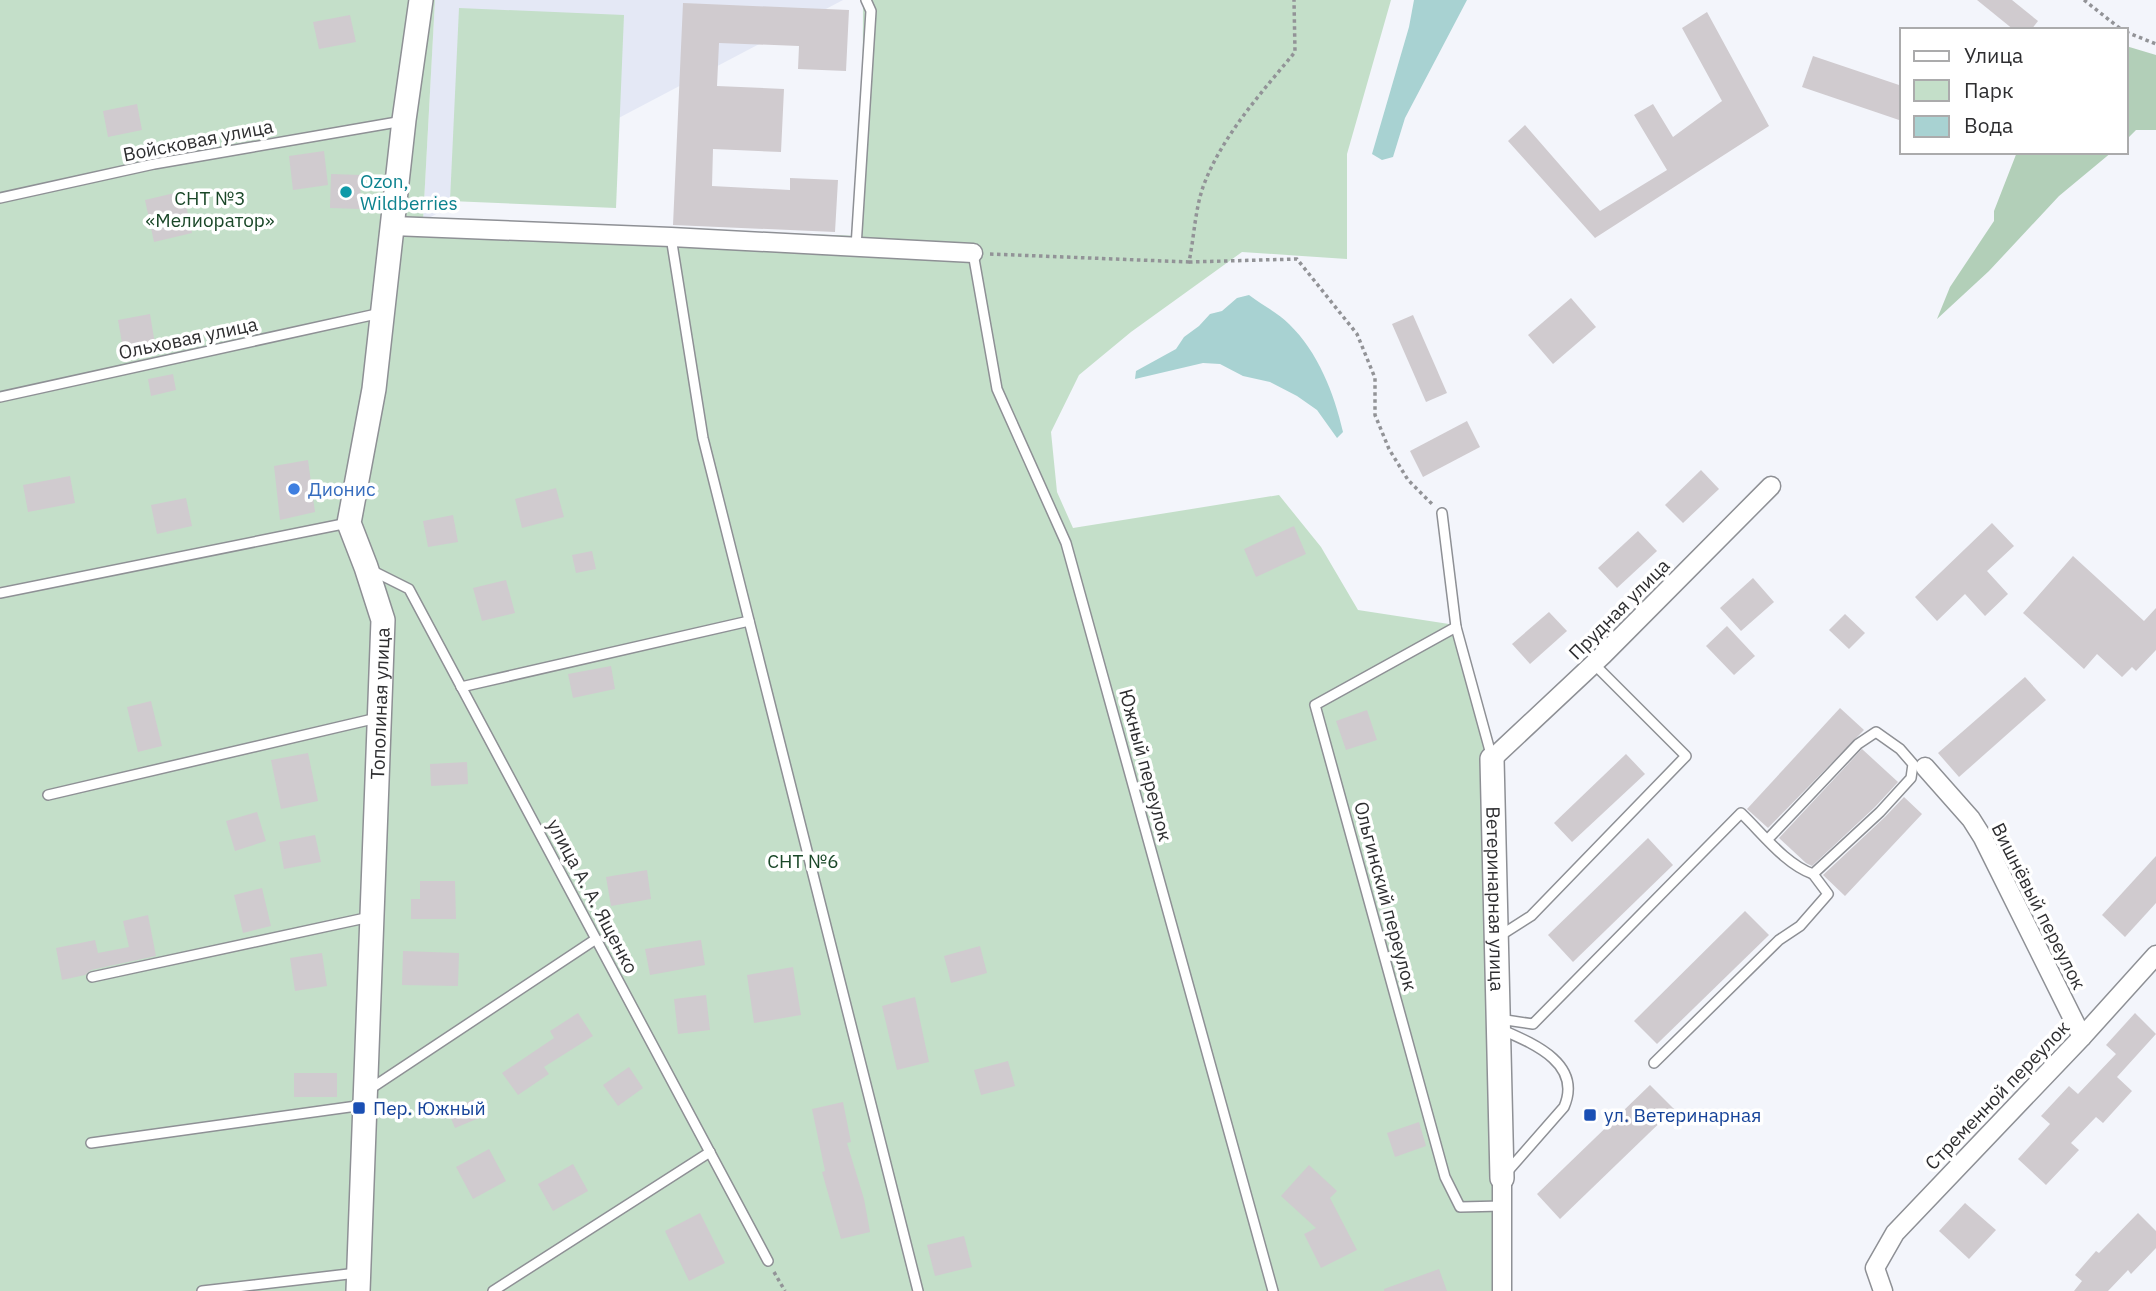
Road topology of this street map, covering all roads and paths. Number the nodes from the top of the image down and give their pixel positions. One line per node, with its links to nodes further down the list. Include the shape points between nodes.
1 (421, 0): 8 (street)
2 (866, 0): 12 (lane, via 871,11)
3 (1294, 0): 14 (path, via 1296,52 1252,104 1217,159 1203,188)
4 (2084, 0): 5 (path)
5 (2120, 28)
6 (2128, 33): 7 (path)
7 (2156, 44)
8 (404, 120): 9 (lane, Войсковая улица, via 154,164); 10 (street)
9 (0, 198)
10 (393, 226): 11 (street); 15 (street)
11 (671, 237): 12 (street); 22 (lane, via 703,438)
12 (856, 247): 13 (street)
13 (973, 253): 14 (path); 51 (lane, Южный переулок, via 998,389 1066,544)
14 (1189, 262): 18 (path, via 1297,259 1357,334 1375,378 1375,415 1388,449 1408,480)
15 (383, 313): 16 (lane, Ольховая улица); 19 (street)
16 (0, 397)
17 (1771, 486): 24 (street, Прудная улица)
18 (1442, 513): 23 (lane, Ветеринарная улица)
19 (349, 523): 20 (street, Тополиная улица); 21 (lane)
20 (366, 568): 25 (lane, улица А. А. Ященко, via 409,590); 26 (street, Тополиная улица, via 383,620)
21 (0, 593)
22 (750, 621): 25 (lane); 50 (lane)
23 (1456, 627): 27 (lane, Ветеринарная улица); 44 (lane, Ольгинский переулок, via 1315,705 1445,1177 1460,1207)
24 (1594, 664): 27 (street, Прудная улица); 33 (lane, via 1686,756 1531,916)
25 (461, 687): 34 (lane, улица А. А. Ященко)
26 (379, 718): 29 (lane); 32 (street, Тополиная улица)
27 (1492, 759): 33 (street, Ветеринарная улица)
28 (1924, 767): 38 (street, Вишнёвый переулок, via 1983,838)
29 (48, 795)
30 (1768, 839): 31 (lane, via 1799,869); 31 (lane, via 1858,744 1876,732 1899,749 1913,764 1911,778); 37 (lane, via 1741,813 1533,1024)
31 (1813, 874): 39 (lane, via 1828,894)
32 (372, 917): 36 (lane); 40 (street, Тополиная улица)
33 (1496, 938): 37 (street, Ветеринарная улица)
34 (596, 939): 40 (lane); 42 (lane, улица А. А. Ященко)
35 (2156, 955): 38 (street, Стременной переулок)
36 (92, 977)
37 (1498, 1023): 43 (street, Ветеринарная улица); 43 (lane, via 1553,1058 1569,1081 1564,1107)
38 (2082, 1037): 53 (street, Стременной переулок, via 1895,1233 1875,1268)
39 (1654, 1063)
40 (365, 1098): 41 (lane); 46 (street, Тополиная улица)
41 (90, 1143)
42 (710, 1152): 45 (lane, улица А. А. Ященко); 48 (lane)
43 (1502, 1178): 44 (street, Ветеринарная улица)
44 (1502, 1206): 52 (street, Ветеринарная улица)
45 (768, 1261): 49 (path)
46 (359, 1282): 47 (lane)
47 (202, 1291)
48 (493, 1291)
49 (785, 1291)
50 (918, 1291)
51 (1273, 1291)
52 (1502, 1291)
53 (1883, 1291)

